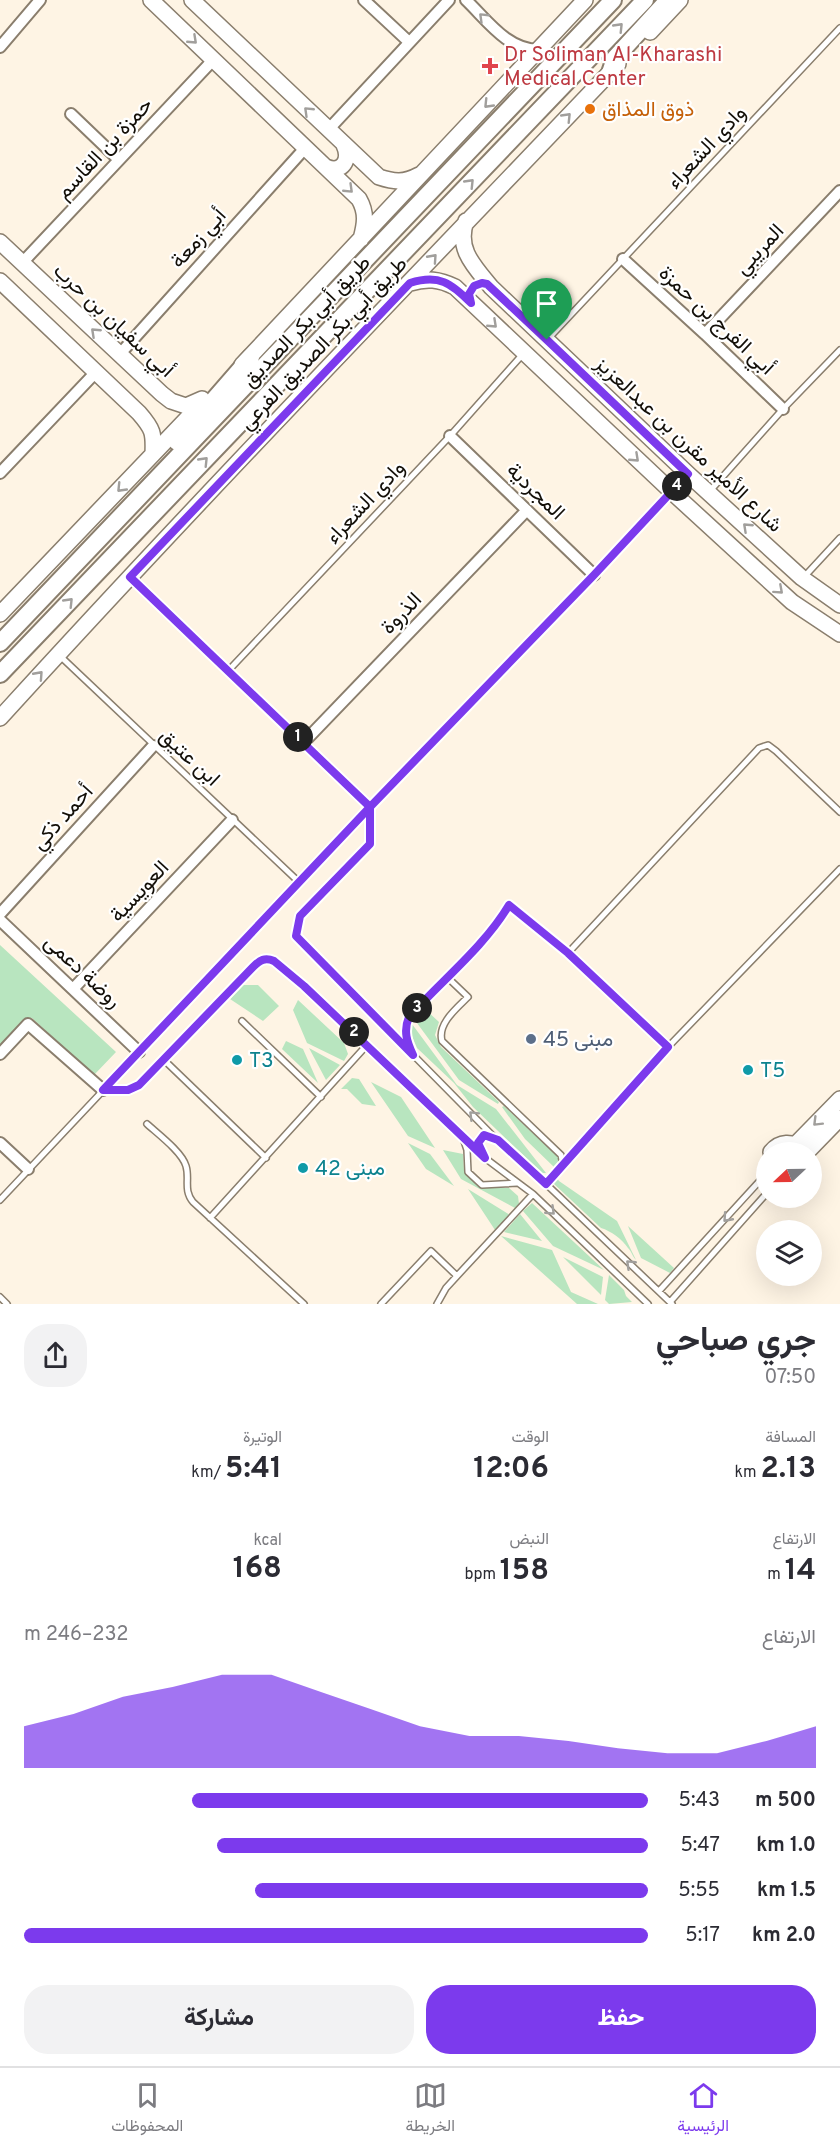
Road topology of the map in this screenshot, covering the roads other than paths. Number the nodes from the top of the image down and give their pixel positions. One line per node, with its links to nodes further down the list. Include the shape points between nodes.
1 (39, 0): 14 (street)
2 (151, 0): 16 (street, one-way to 16)
3 (192, 0): 19 (street, one-way to 3)
4 (364, 0): 13 (street)
5 (449, 0): 13 (street)
6 (466, 0): 15 (street, one-way to 6, via 508,41)
7 (585, 0): 15 (street, طريق أبي بكر الصديق الفرعي)
8 (613, 0): 61 (main road, طريق أبي بكر الصديق)
9 (645, 0): 66 (main road, طريق أبي بكر الصديق, one-way to 9)
10 (668, 0): 17 (main road, via 619,53)
11 (680, 0): 17 (street, طريق أبي بكر الصديق الفرعي)
12 (840, 28): 29 (lane, وادي الشعراء)
13 (409, 42): 19 (street)
14 (0, 47)
15 (539, 50): 24 (street, طريق أبي بكر الصديق الفرعي, one-way to 24)
16 (214, 59): 21 (street); 22 (street, حمزة بن القاسم)
17 (610, 73): 26 (street, طريق أبي بكر الصديق الفرعي, one-way to 17)
18 (70, 114): 22 (street)
19 (328, 130): 20 (street)
20 (344, 145): 23 (street, via 344,165 339,169); 24 (street, via 379,177 401,182)
21 (306, 147): 23 (street); 39 (street, أبي زمعة)
22 (119, 160): 30 (street, حمزة بن القاسم)
23 (326, 167): 27 (street, one-way to 27, via 363,206)
24 (422, 173): 27 (street, طريق أبي بكر الصديق الفرعي)
25 (838, 198): 35 (street, المريبي)
26 (466, 221): 32 (street, طريق أبي بكر الصديق الفرعي, one-way to 26); 33 (street, شارع الأمير مقرن بن عبدالعزيز, via 462,236 465,251)
27 (361, 239): 40 (street, طريق أبي بكر الصديق الفرعي)
28 (0, 242): 30 (street, أبي سفيان بن حرب)
29 (623, 259): 35 (street, أبي الفرج بن حمزة); 36 (lane, وادي الشعراء)
30 (22, 263): 39 (street, أبي سفيان بن حرب, one-way to 30)
31 (0, 281): 41 (street)
32 (410, 283): 34 (street, via 422,279 446,282); 57 (street, طريق أبي بكر الصديق الفرعي)
33 (491, 286): 34 (street, via 474,286 469,294); 36 (street, شارع الأمير مقرن بن عبدالعزيز)
34 (471, 303): 38 (street, one-way to 38)
35 (705, 334): 45 (street, أبي الفرج بن حمزة)
36 (547, 340): 51 (street, شارع الأمير مقرن بن عبدالعزيز)
37 (840, 350): 45 (lane)
38 (524, 353): 46 (lane, وادي الشعراء); 52 (street, one-way to 52)
39 (119, 355): 42 (street, أبي سفيان بن حرب)
40 (251, 357): 43 (street, طريق أبي بكر الصديق الفرعي); 61 (main road)
41 (96, 372): 44 (street); 49 (street)
42 (150, 384): 43 (street, أبي سفيان بن حرب, via 171,401 186,406); 44 (street, via 154,393 151,401 144,406)
43 (208, 397): 48 (street, طريق أبي بكر الصديق الفرعي)
44 (129, 401): 48 (street, via 151,427)
45 (783, 410): 53 (lane)
46 (450, 436): 54 (street, المجردية); 65 (lane, وادي الشعراء)
47 (0, 454): 49 (street)
48 (153, 454): 60 (street, طريق أبي بكر الصديق الفرعي, one-way to 60)
49 (10, 463): 50 (street)
50 (0, 473)
51 (688, 474): 52 (street); 53 (street, شارع الأمير مقرن بن عبدالعزيز)
52 (672, 492): 56 (lane); 62 (street, one-way to 62, via 792,602)
53 (709, 492): 58 (street, شارع الأمير مقرن بن عبدالعزيز, one-way to 53)
54 (527, 510): 56 (street, المجردية); 68 (street, الذروة)
55 (840, 538): 58 (lane)
56 (594, 575): 70 (lane)
57 (130, 577): 64 (street, طريق أبي بكر الصديق الفرعي); 65 (lane)
58 (802, 578): 59 (street, شارع الأمير مقرن بن عبدالعزيز)
59 (840, 605)
60 (0, 614)
61 (26, 616): 63 (main road, طريق أبي بكر الصديق)
62 (840, 634)
63 (0, 643)
64 (58, 654): 67 (street, طريق أبي بكر الصديق الفرعي, one-way to 64); 69 (lane, ابن عتيق)
65 (228, 671): 68 (lane)
66 (0, 675)
67 (0, 718)
68 (304, 742): 70 (lane)
69 (153, 746): 72 (lane, ابن عتيق); 75 (street, أحمد ذكي)
70 (370, 807): 74 (lane); 85 (lane, via 370,844 300,916 296,936)
71 (840, 812): 77 (lane, via 776,751 768,745 759,748)
72 (232, 820): 74 (lane, ابن عتيق); 79 (street, العويسية)
73 (840, 869): 82 (lane)
74 (300, 883): 83 (lane)
75 (0, 914)
76 (0, 920): 79 (street, روضة دعمى)
77 (568, 953): 78 (lane, via 509,905); 82 (lane)
78 (447, 977): 85 (lane, via 409,1017 406,1033); 99 (lane, via 468,997 444,1023 442,1041 561,1155)
79 (73, 988): 83 (street, روضة دعمى)
80 (242, 1021): 88 (lane)
81 (367, 1045): 86 (lane, via 268,958 259,961); 88 (lane); 92 (lane)
82 (668, 1047): 99 (lane)
83 (139, 1052): 87 (lane)
84 (0, 1054): 87 (street, via 28,1024)
85 (413, 1055): 93 (lane, one-way to 85)
86 (163, 1059): 87 (lane, via 139,1085 128,1090); 97 (lane)
87 (103, 1090): 100 (lane)
88 (321, 1097): 97 (lane)
89 (840, 1099): 94 (street, one-way to 94)
90 (840, 1118): 95 (street)
91 (147, 1124): 107 (lane, via 186,1164 188,1197)
92 (463, 1137): 98 (lane); 101 (lane, via 468,1172 482,1185)
93 (498, 1140): 98 (lane, via 484,1135 478,1143); 102 (lane)
94 (808, 1142)
95 (812, 1142)
96 (0, 1143): 100 (street)
97 (266, 1158): 107 (lane)
98 (485, 1158): 101 (lane)
99 (563, 1165): 102 (lane)
100 (28, 1169): 105 (lane)
101 (517, 1183): 104 (lane)
102 (546, 1184): 109 (lane, one-way to 102)
103 (756, 1185): 109 (lane, one-way to 109)
104 (533, 1194): 108 (lane); 116 (lane, one-way to 116)
105 (0, 1200)
106 (756, 1205): 111 (lane)
107 (210, 1218): 113 (lane)
108 (457, 1276): 114 (lane, via 431,1251); 115 (lane)
109 (659, 1291): 111 (lane)
110 (0, 1297): 112 (lane)
111 (671, 1303)
112 (7, 1304)
113 (304, 1304)
114 (381, 1304)
115 (437, 1304)
116 (648, 1304)

